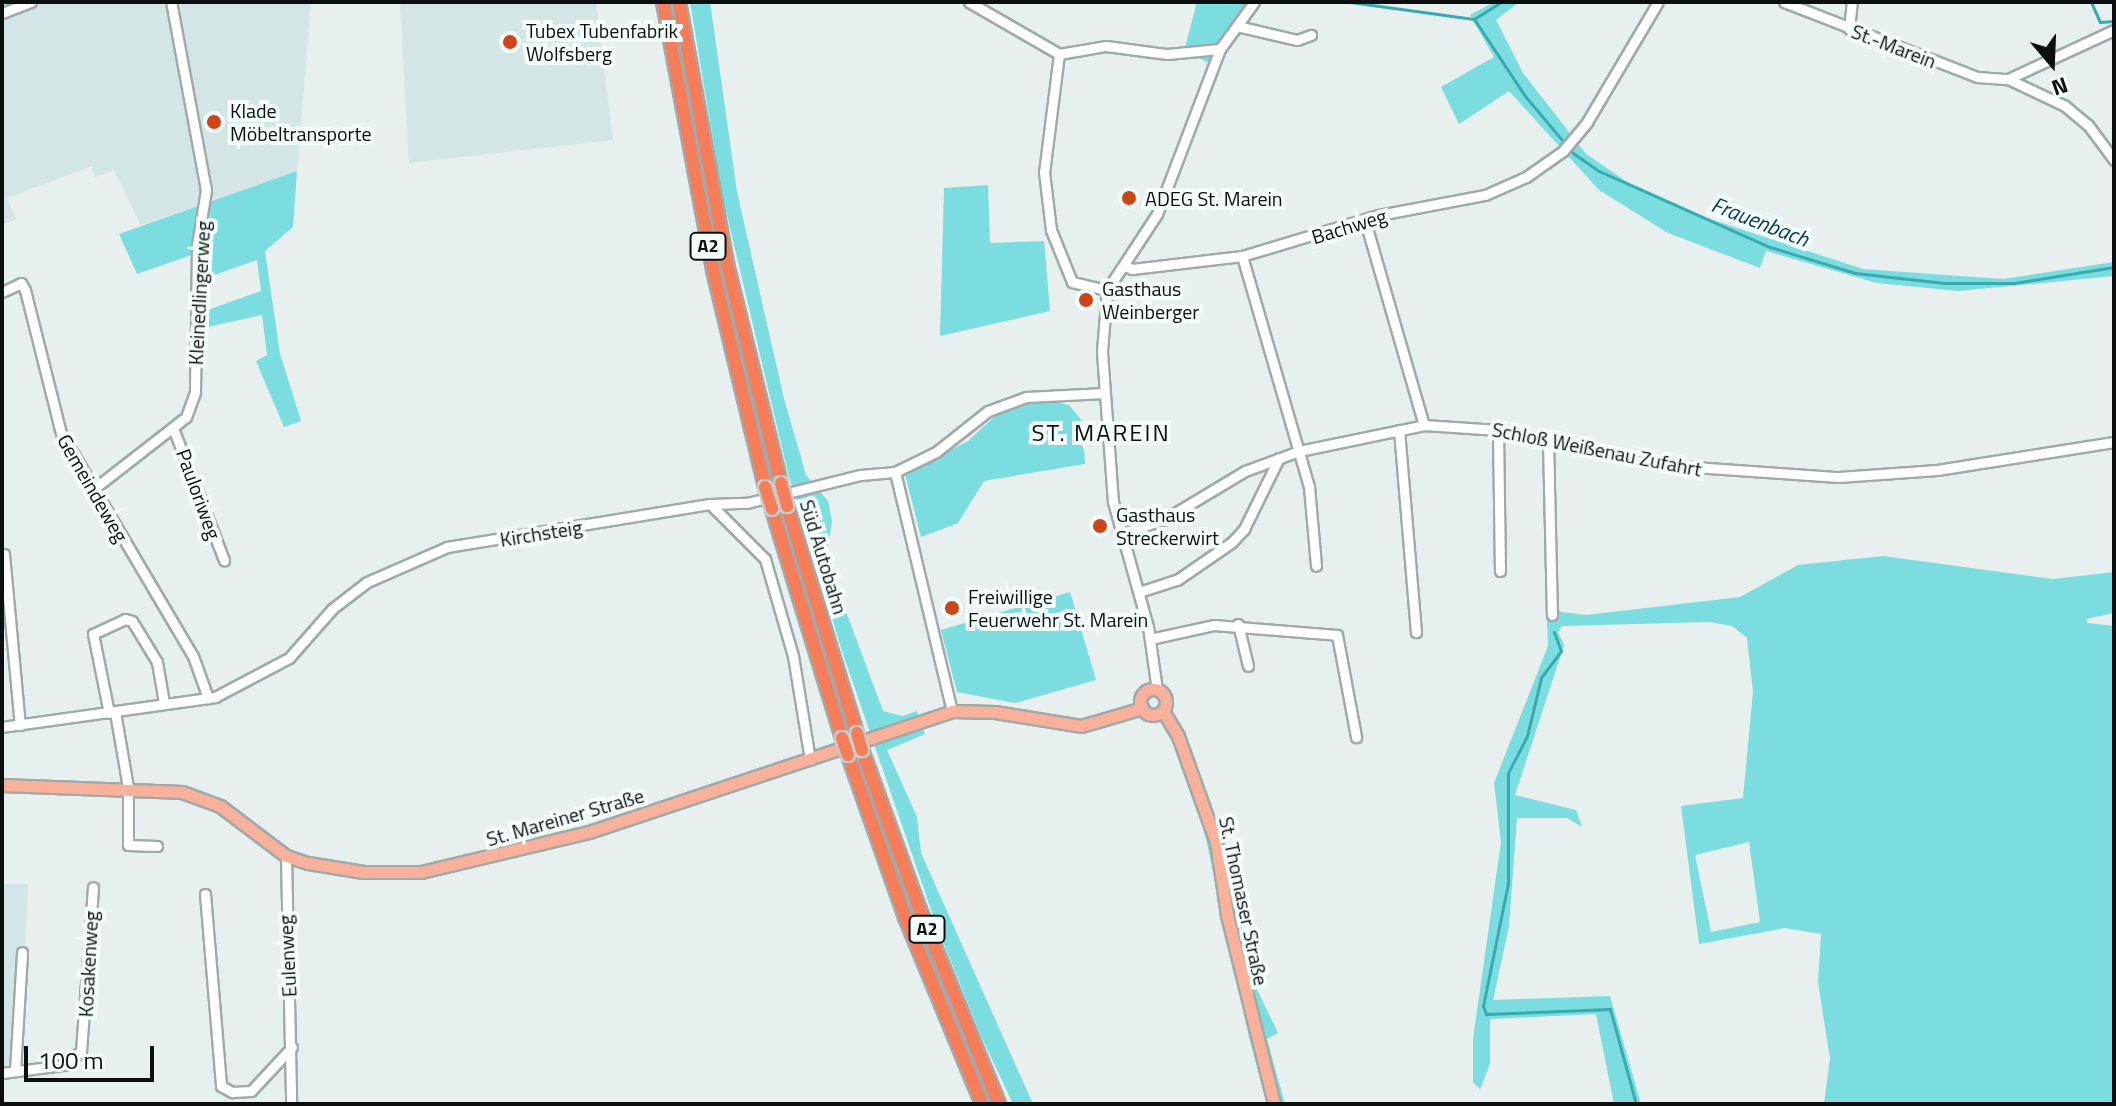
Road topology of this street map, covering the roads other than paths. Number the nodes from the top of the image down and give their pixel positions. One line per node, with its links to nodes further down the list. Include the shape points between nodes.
1 (31, 2): 10 (street)
2 (171, 2): 26 (street, Kleinedlingerweg, via 206,190 197,245 195,392 190,411)
3 (663, 2): 69 (highway, Süd Autobahn / A2, bridge, via 713,270 765,487 842,738 905,917)
4 (679, 2): 70 (highway, Süd Autobahn / A2, bridge, via 728,268 787,506 862,750)
5 (969, 2): 16 (street)
6 (1254, 2): 11 (street)
7 (1658, 2): 19 (street, Bachweg, via 1563,151 1526,177 1485,195)
8 (1784, 2): 12 (street, St.-Marein)
9 (1852, 2): 12 (street)
10 (2, 13)
11 (1237, 26): 14 (street, via 1297,40); 15 (street)
12 (1849, 29): 17 (street, St.-Marein, via 1977,77)
13 (2114, 30): 17 (street)
14 (1311, 35)
15 (1220, 49): 16 (street, via 1167,54 1106,46); 21 (street, via 1174,177)
16 (1059, 54): 22 (street, via 1044,172 1051,230 1072,282)
17 (2008, 79): 18 (street, via 2065,106 2088,125)
18 (2114, 160)
19 (1365, 221): 20 (street, Bachweg); 25 (street)
20 (1242, 256): 21 (street, Bachweg); 31 (street)
21 (1125, 266): 22 (street)
22 (1107, 290): 24 (street)
23 (2, 292): 34 (street, Gemeindeweg, via 21,283 25,290 58,426)
24 (1105, 393): 33 (street, Kirchsteig, via 1026,397 988,411 936,452); 36 (street)
25 (1424, 425): 27 (street, Schloß Weißenau Zufahrt); 28 (street, Schloß Weißenau Zufahrt)
26 (173, 428): 34 (street, Kleinedlingerweg); 38 (street, Pauloriweg)
27 (1399, 430): 31 (street, Schloß Weißenau Zufahrt); 44 (street)
28 (1498, 430): 29 (street, Schloß Weißenau Zufahrt); 40 (street)
29 (1548, 441): 30 (street, Schloß Weißenau Zufahrt, via 1651,464 1839,477 1937,470); 42 (street)
30 (2114, 442)
31 (1299, 451): 32 (street, Schloß Weißenau Zufahrt); 39 (street, via 1309,487)
32 (1279, 458): 36 (street, Schloß Weißenau Zufahrt, via 1245,471 1165,519); 41 (street, via 1244,529 1232,542 1177,580)
33 (895, 472): 35 (street, Kirchsteig, via 860,475 747,503); 51 (street)
34 (91, 491): 48 (street, Gemeindeweg, via 193,656)
35 (710, 504): 48 (street, Kirchsteig, via 447,547 367,582 332,609 289,658); 57 (street, via 765,559 793,656)
36 (1120, 534): 41 (street)
37 (4, 554): 54 (street)
38 (224, 560)
39 (1316, 566)
40 (1500, 571)
41 (1139, 592): 45 (street)
42 (1552, 615)
43 (1238, 624): 45 (street); 46 (street); 56 (street, via 1337,635)
44 (1416, 632)
45 (1150, 639): 47 (street)
46 (1248, 666)
47 (1157, 690): 50 (main road, via 1144,694); 52 (main road, via 1165,697)
48 (208, 698): 49 (street, Kirchsteig)
49 (164, 703): 53 (street, Kirchsteig); 53 (street, via 157,662 132,621 125,619 93,634)
50 (1142, 708): 51 (main road, St. Mareiner Straße, via 1081,726); 52 (main road, via 1149,714)
51 (952, 711): 57 (main road, St. Mareiner Straße)
52 (1163, 711): 71 (main road, St. Thomaser Straße, via 1178,736 1216,842 1227,915)
53 (112, 712): 54 (street, Kirchsteig); 59 (street)
54 (20, 725): 55 (street, Kirchsteig)
55 (2, 727)
56 (1356, 737)
57 (810, 760): 61 (main road, St. Mareiner Straße, via 589,832 421,872 339,869)
58 (2, 785): 59 (main road, St. Mareiner Straße, via 54,791)
59 (128, 787): 60 (street, via 128,845); 61 (main road, St. Mareiner Straße, via 204,798 241,819)
60 (157, 846)
61 (286, 856): 65 (street, Eulenweg, via 284,927)
62 (93, 887): 66 (street, Kosakenweg, via 81,1051 64,1065)
63 (205, 894): 65 (street, via 221,1086 232,1092 251,1091)
64 (22, 952): 66 (street)
65 (292, 1047): 68 (street, Eulenweg)
66 (15, 1071): 67 (street, Kosakenweg)
67 (2, 1073)
68 (291, 1104)
69 (982, 1104)
70 (999, 1104)
71 (1274, 1104)

